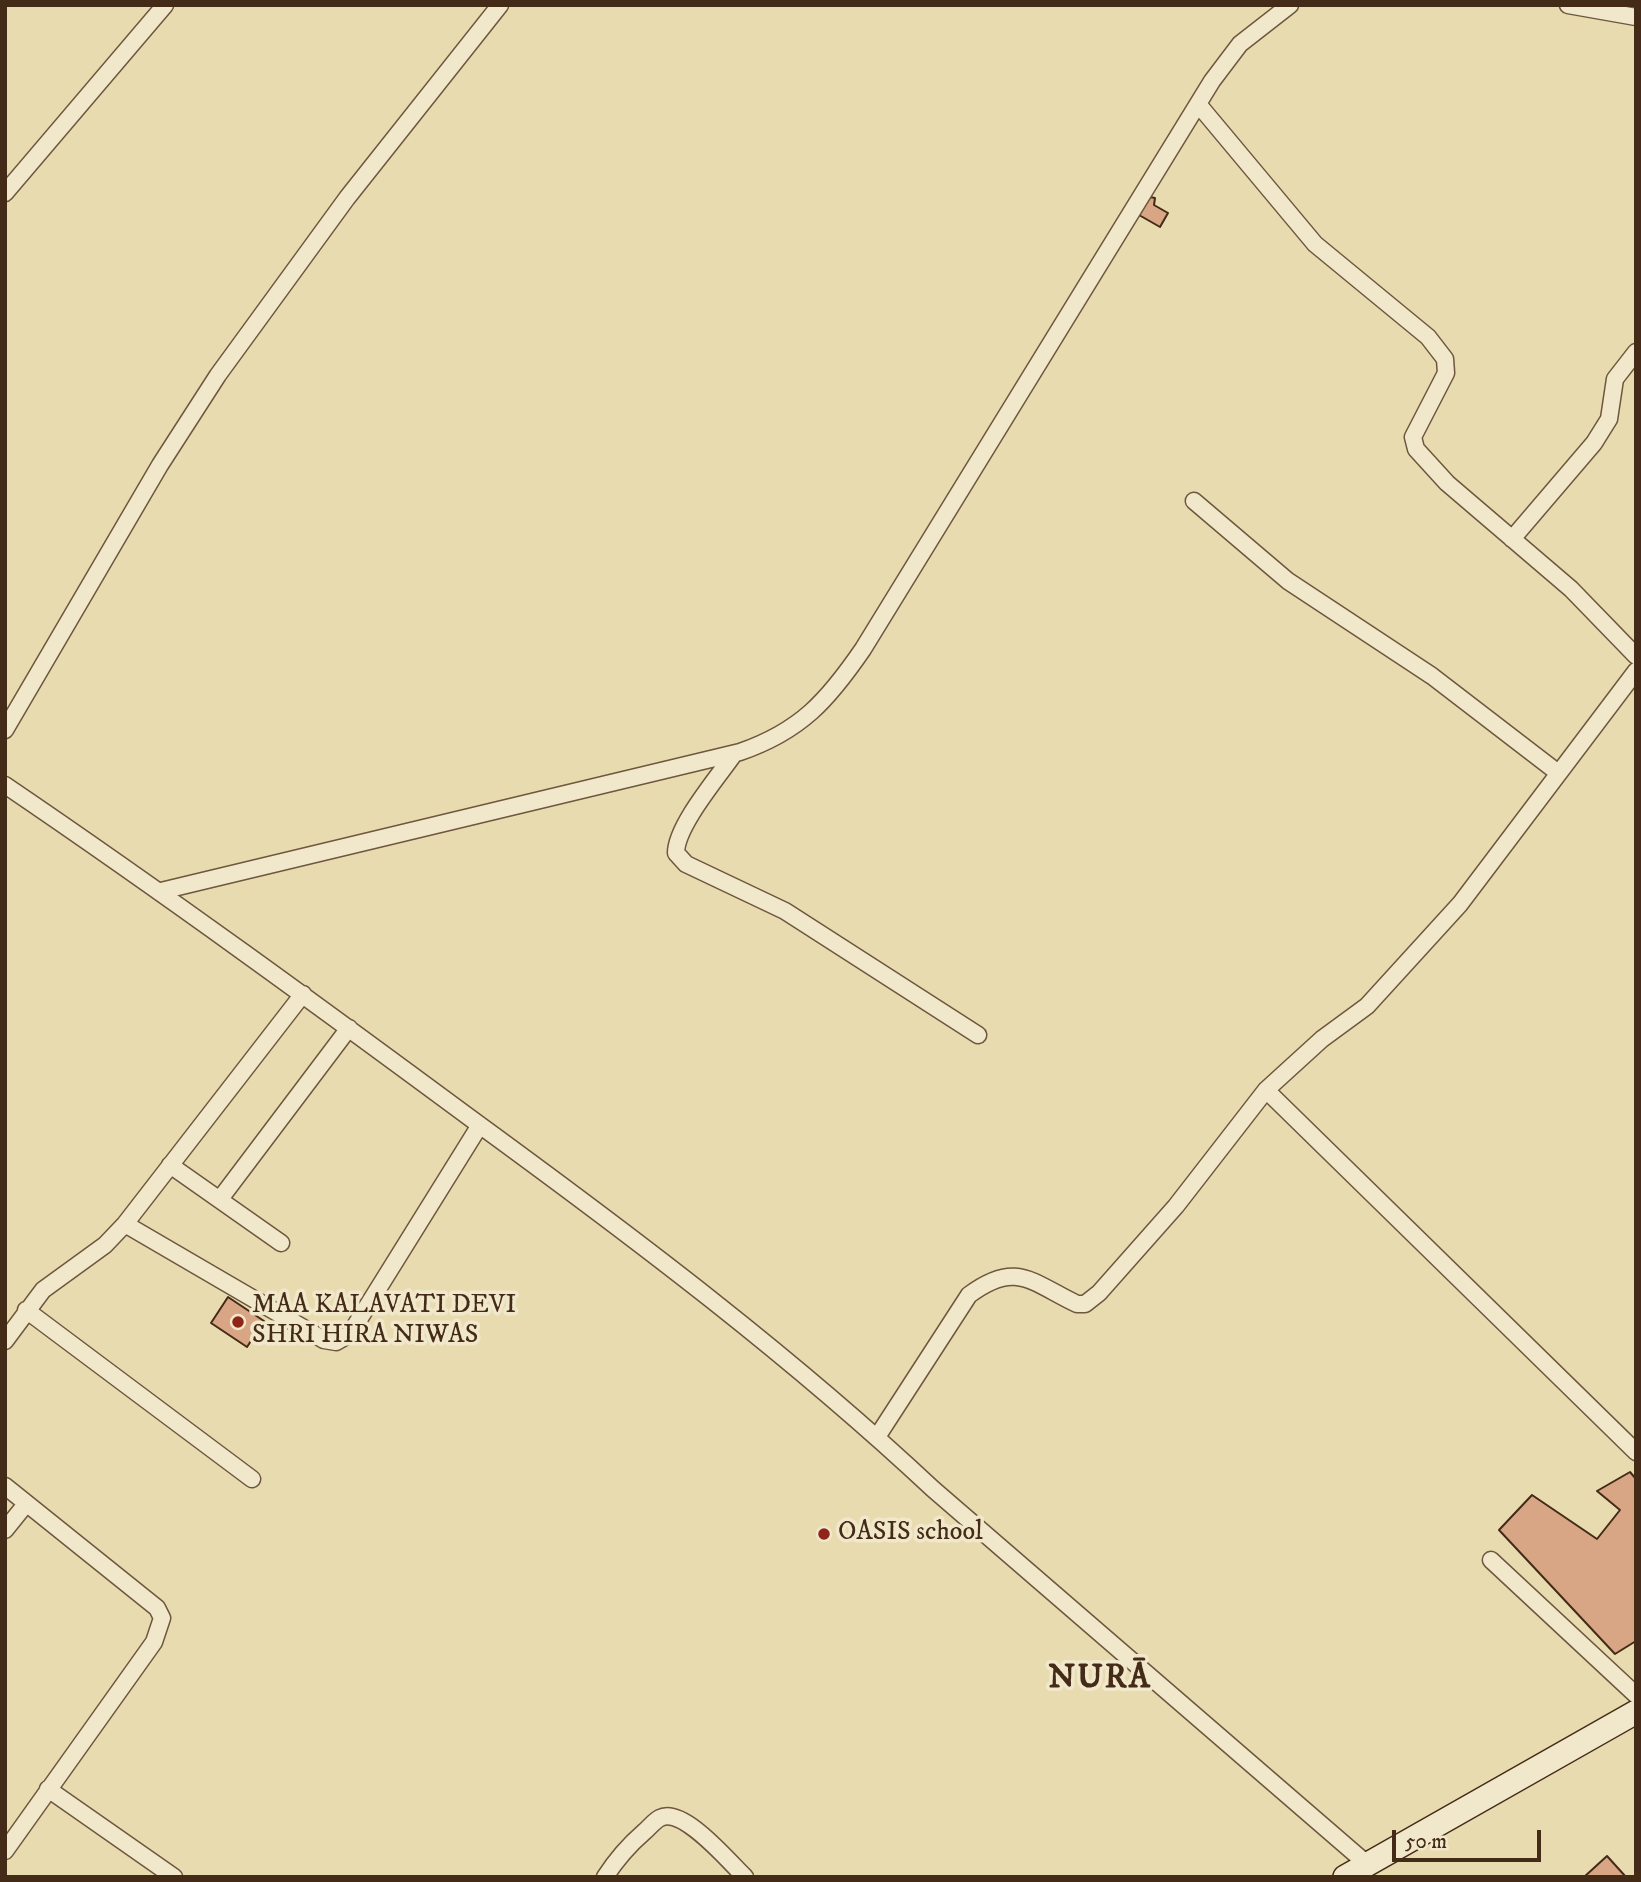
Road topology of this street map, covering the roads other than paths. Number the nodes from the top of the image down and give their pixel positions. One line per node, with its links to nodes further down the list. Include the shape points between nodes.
1 (165, 5): 7 (street)
2 (500, 5): 13 (street, via 347,198 218,375 160,464)
3 (1290, 5): 6 (street, via 1240,44)
4 (1568, 5): 5 (street)
5 (1636, 17)
6 (1198, 104): 10 (street, via 1315,244 1428,337 1445,359 1446,373 1413,437 1416,449 1447,483); 14 (street, via 830,696 799,724 768,743)
7 (5, 193)
8 (1636, 352): 10 (street, via 1615,379 1609,419 1594,443)
9 (1194, 501): 15 (street, via 1288,581 1432,676)
10 (1512, 539): 11 (street, via 1571,589)
11 (1636, 656)
12 (1636, 671): 15 (street)
13 (5, 730)
14 (734, 754): 17 (street); 20 (street, via 683,829 676,853 687,864 785,911)
15 (1557, 772): 21 (street, via 1475,887 1401,970 1367,1006)
16 (5, 785): 17 (street)
17 (161, 891): 18 (street)
18 (303, 994): 19 (street); 23 (street)
19 (349, 1028): 22 (street); 24 (street)
20 (978, 1035)
21 (1266, 1090): 29 (street, via 1176,1206 1086,1304 1019,1276 1006,1275 969,1295); 30 (street)
22 (480, 1125): 25 (street, via 349,1334 336,1342 324,1340); 29 (street, via 623,1230)
23 (170, 1164): 24 (street); 25 (street)
24 (220, 1199): 26 (street)
25 (125, 1224): 27 (street, via 105,1245 43,1290)
26 (281, 1242)
27 (26, 1310): 28 (street); 31 (street)
28 (5, 1340)
29 (877, 1437): 40 (street)
30 (1636, 1452)
31 (253, 1479)
32 (5, 1486): 33 (street)
33 (26, 1503): 34 (street); 38 (street, via 157,1608 162,1618 155,1642)
34 (5, 1530)
35 (1491, 1560): 36 (street)
36 (1636, 1695)
37 (1636, 1712): 40 (main road)
38 (48, 1789): 39 (street); 41 (street)
39 (5, 1851)
40 (1367, 1864): 44 (main road)
41 (174, 1877)
42 (605, 1877): 43 (street, via 630,1844 668,1816 679,1817 692,1827)
43 (745, 1877)
44 (1345, 1877)

